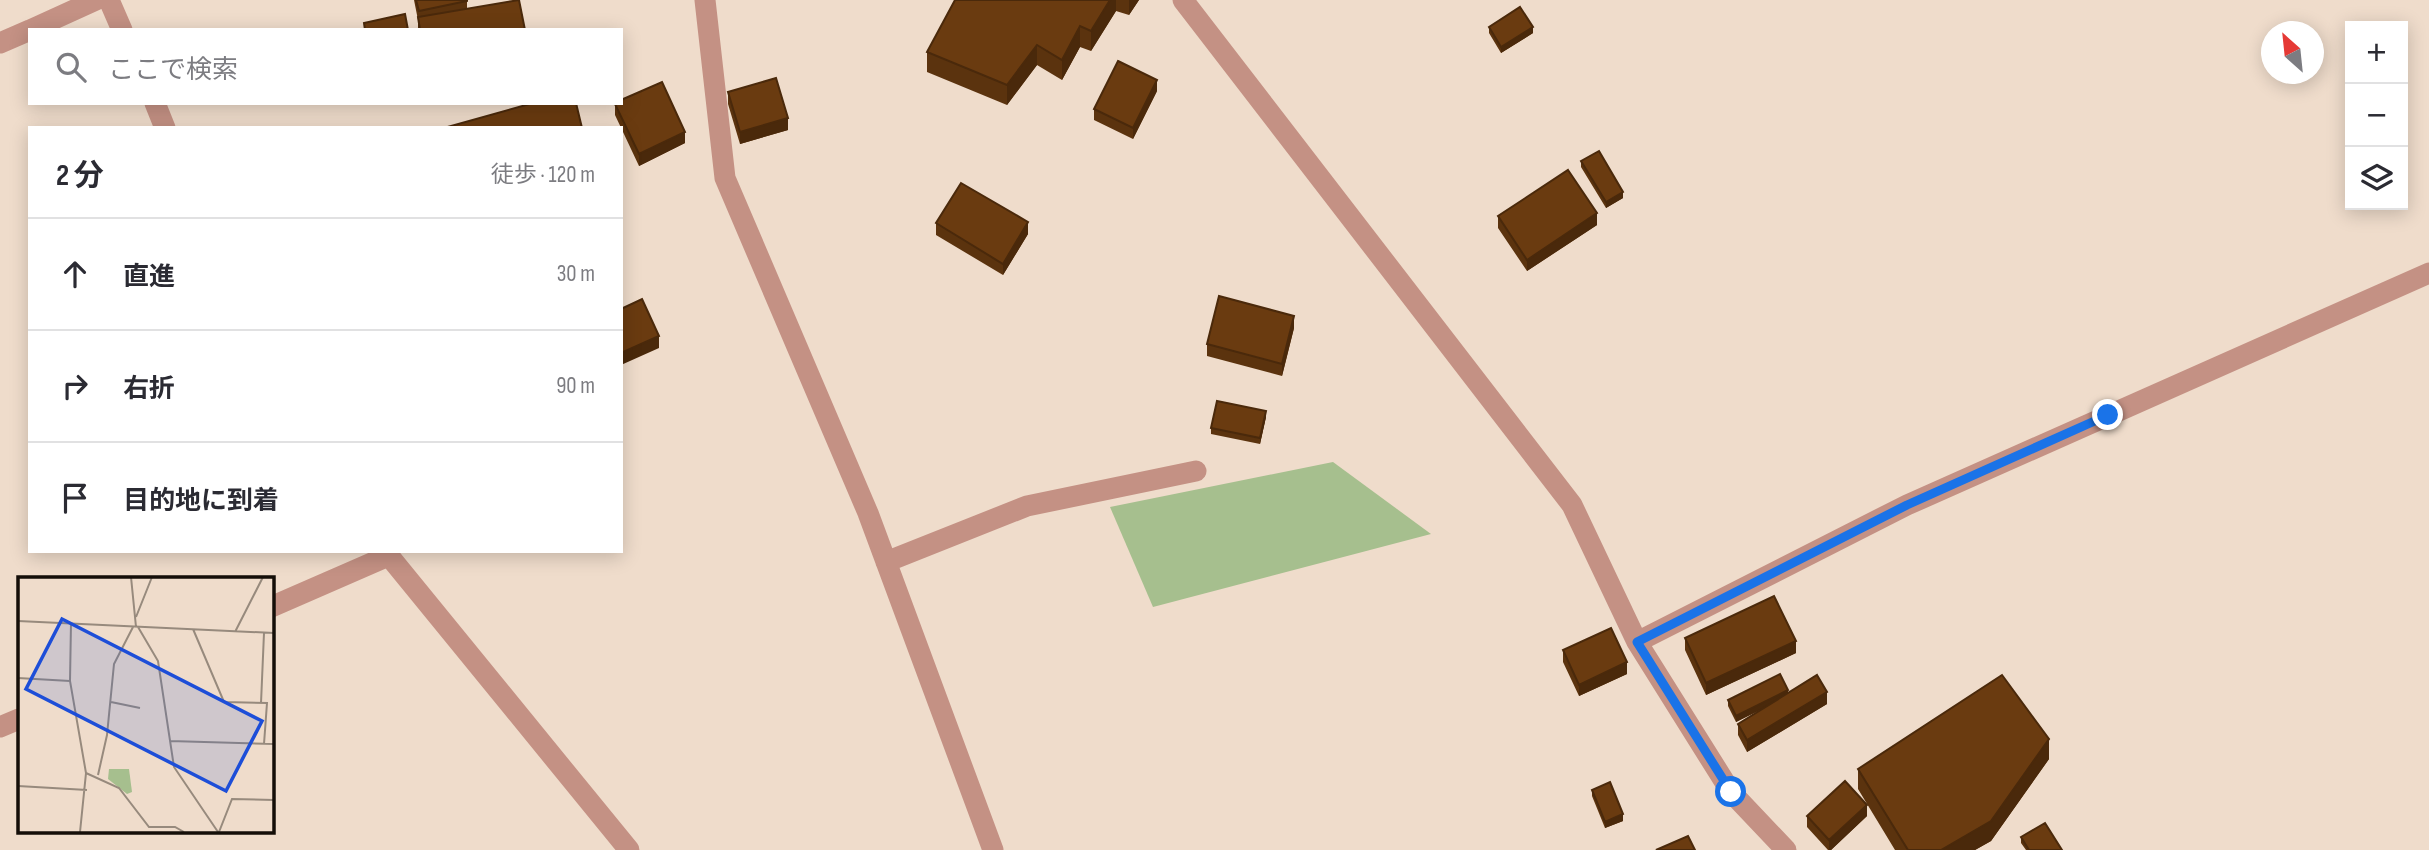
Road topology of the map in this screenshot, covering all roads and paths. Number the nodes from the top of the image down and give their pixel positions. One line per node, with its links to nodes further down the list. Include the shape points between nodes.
1 (96, 0): 5 (street)
2 (109, 0): 6 (street)
3 (705, 0): 14 (street, via 725,178)
4 (1183, 0): 16 (street, via 1572,505)
5 (34, 28)
6 (121, 28)
7 (28, 31): 8 (street)
8 (0, 43)
9 (156, 105): 10 (street)
10 (164, 126)
11 (2429, 273): 16 (street, via 1907,505)
12 (1196, 471): 14 (street, via 1027,506)
13 (387, 553): 15 (street); 19 (street)
14 (886, 562): 20 (street)
15 (273, 606)
16 (1637, 642): 21 (street, via 1731,792)
17 (18, 719): 18 (street)
18 (0, 727)
19 (629, 850)
20 (993, 850)
21 (1786, 850)

